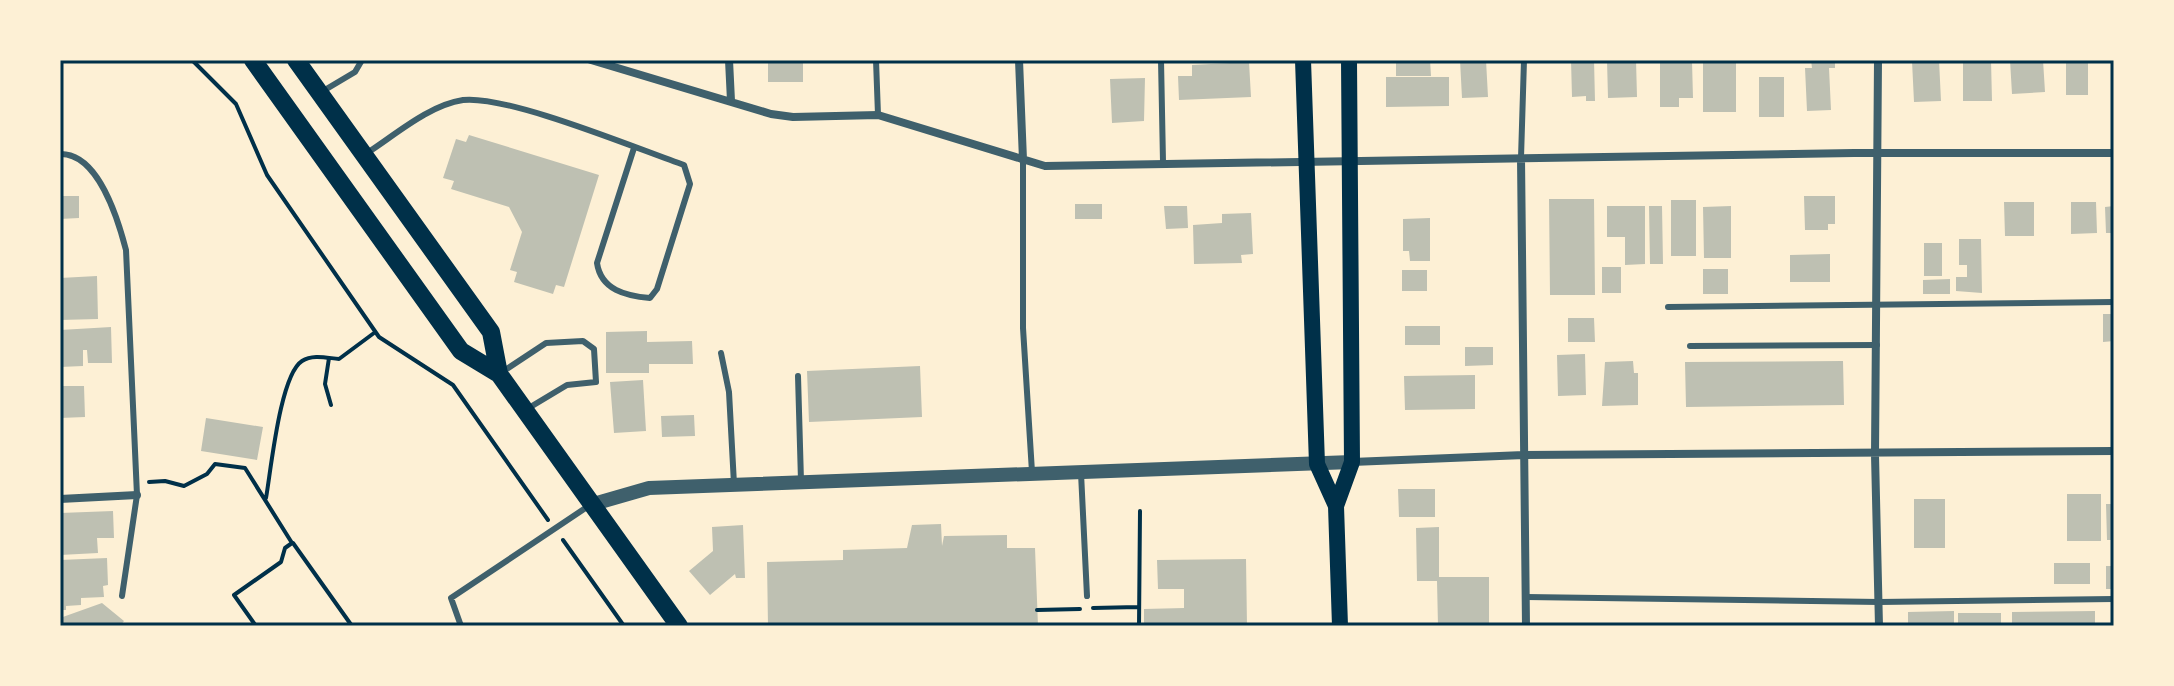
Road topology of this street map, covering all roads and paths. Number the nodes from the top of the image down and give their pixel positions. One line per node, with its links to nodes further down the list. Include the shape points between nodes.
1 (192, 60): 30 (path, via 236,104 267,175)
2 (253, 60): 35 (main road, via 461,351)
3 (296, 60): 14 (main road)
4 (362, 60): 14 (lane, via 355,72)
5 (591, 60): 15 (street)
6 (729, 60): 15 (street)
7 (876, 60): 16 (lane)
8 (1019, 60): 23 (street)
9 (1161, 60): 26 (lane)
10 (1303, 60): 24 (main road)
11 (1349, 60): 25 (main road)
12 (1524, 60): 22 (lane)
13 (1878, 60): 18 (street)
14 (320, 93): 21 (main road)
15 (731, 101): 16 (street, via 793,117)
16 (878, 115): 23 (street)
17 (634, 148): 17 (lane, via 684,165 689,174 650,298 628,296 606,283 597,263); 21 (lane, via 491,100 461,100)
18 (1879, 153): 19 (street); 22 (street); 28 (street)
19 (2114, 153)
20 (60, 154): 46 (lane, via 83,160 117,212 126,250)
21 (364, 155): 35 (main road, via 491,332)
22 (1521, 158): 25 (street); 40 (street)
23 (1023, 160): 26 (street, via 1065,167); 45 (lane, via 1023,328)
24 (1305, 160): 25 (street); 26 (street); 43 (main road)
25 (1351, 160): 42 (main road)
26 (1163, 162)
27 (2114, 302): 28 (lane)
28 (1877, 305): 29 (lane); 31 (street)
29 (1668, 307)
30 (375, 332): 34 (path, via 339,359); 55 (path, via 453,385)
31 (1877, 345): 32 (lane); 41 (street)
32 (1690, 346)
33 (721, 353): 48 (lane, via 729,392)
34 (329, 358): 37 (path, via 325,384); 51 (path, via 302,361 284,391)
35 (499, 374): 38 (main road); 38 (lane, via 546,343 583,341 594,349 596,382 567,385)
36 (798, 376): 47 (lane)
37 (331, 405)
38 (524, 410): 52 (main road)
39 (2114, 451): 41 (street)
40 (1524, 455): 41 (street); 42 (street); 59 (street)
41 (1875, 455): 61 (street)
42 (1352, 462): 43 (street); 53 (main road)
43 (1317, 464): 44 (street); 53 (main road)
44 (1081, 473): 45 (street); 58 (lane)
45 (1032, 475): 47 (street)
46 (136, 483): 49 (lane); 51 (path, via 184,486 215,464 245,468)
47 (801, 483): 48 (street)
48 (734, 486): 52 (street, via 649,488)
49 (137, 495): 50 (street); 57 (lane)
50 (60, 499)
51 (266, 501): 56 (path)
52 (590, 505): 55 (lane); 66 (main road)
53 (1336, 506): 68 (main road)
54 (1140, 511): 67 (path)
55 (553, 527): 64 (lane, via 451,598); 65 (path)
56 (292, 543): 62 (path, via 281,562 234,595); 63 (path)
57 (122, 596)
58 (1087, 596)
59 (1526, 597): 61 (lane); 69 (street)
60 (2114, 599): 61 (lane)
61 (1879, 602): 70 (street)
62 (256, 626)
63 (352, 626)
64 (461, 626)
65 (624, 626)
66 (679, 626)
67 (1139, 626)
68 (1340, 626)
69 (1526, 626)
70 (1879, 626)

